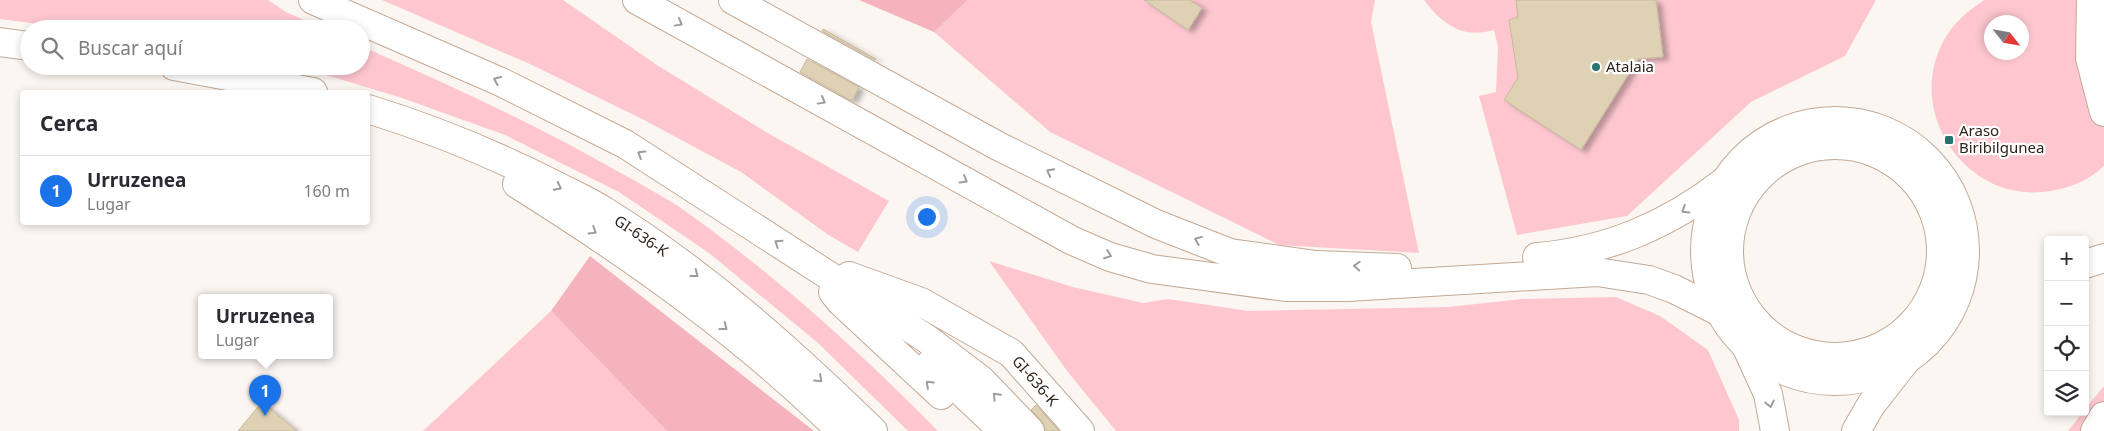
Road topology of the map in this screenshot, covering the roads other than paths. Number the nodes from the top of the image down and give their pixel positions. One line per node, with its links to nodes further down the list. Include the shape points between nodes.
1 (313, 0): 5 (main road, GI-636-K, one-way to 1)
2 (637, 0): 19 (main road, one-way to 19, via 1071,240 1110,257 1152,269 1286,287 1347,287 1596,272 1649,280 1674,288)
3 (733, 0): 15 (main road, one-way to 3, via 1688,208 1648,230 1621,241 1564,254 1395,268 1316,265 1230,253 1156,224 1072,183)
4 (2091, 0): 12 (main road, via 2090,58)
5 (359, 20)
6 (370, 25): 18 (main road, GI-636-K, one-way to 6, via 625,144 501,82)
7 (0, 42): 8 (main road)
8 (20, 45)
9 (222, 75): 10 (main road)
10 (303, 90)
11 (370, 110): 13 (main road, GI-636-K)
12 (2104, 112)
13 (417, 124): 23 (main road, one-way to 23, via 603,238 682,293 753,349); 24 (main road, GI-636-K, one-way to 24, via 516,166 603,210 673,257 762,326)
14 (1805, 148): 14 (main road, via 1781,159 1761,174 1745,194 1733,219 1729,247 1731,275 1750,316 1778,341 1816,356 1856,355 1894,339 1917,318 1930,299 1938,277 1940,231 1923,191 1891,160 1871,150 1849,145)
15 (1725, 181): 19 (main road, via 1710,212 1705,246 1708,280); 21 (main road, via 1744,157 1770,138 1798,126 1825,120 1879,128 1925,156 1955,201 1963,228 1964,255 1961,283 1951,310 1935,333)
16 (2104, 258): 17 (main road)
17 (2089, 263)
18 (818, 270): 25 (main road, GI-636-K, one-way to 18, via 840,301); 26 (main road, GI-636-K, via 848,298 944,372); 27 (main road, GI-636-K, one-way to 18, via 966,368 927,339); 28 (main road, GI-636-K, via 906,311 998,366); 29 (main road, GI-636-K, via 851,277 920,302 1011,353)
19 (1720, 312): 20 (main road)
20 (1746, 346): 21 (main road, via 1773,365 1811,379 1836,381 1860,378 1884,371); 30 (main road, one-way to 30, via 1768,394)
21 (1907, 359): 31 (main road, via 1871,405)
22 (2104, 416): 32 (main road)
23 (841, 431)
24 (873, 431)
25 (976, 431)
26 (1003, 431)
27 (1030, 431)
28 (1056, 431)
29 (1080, 431)
30 (1775, 431)
31 (1856, 431)
32 (2094, 431)

